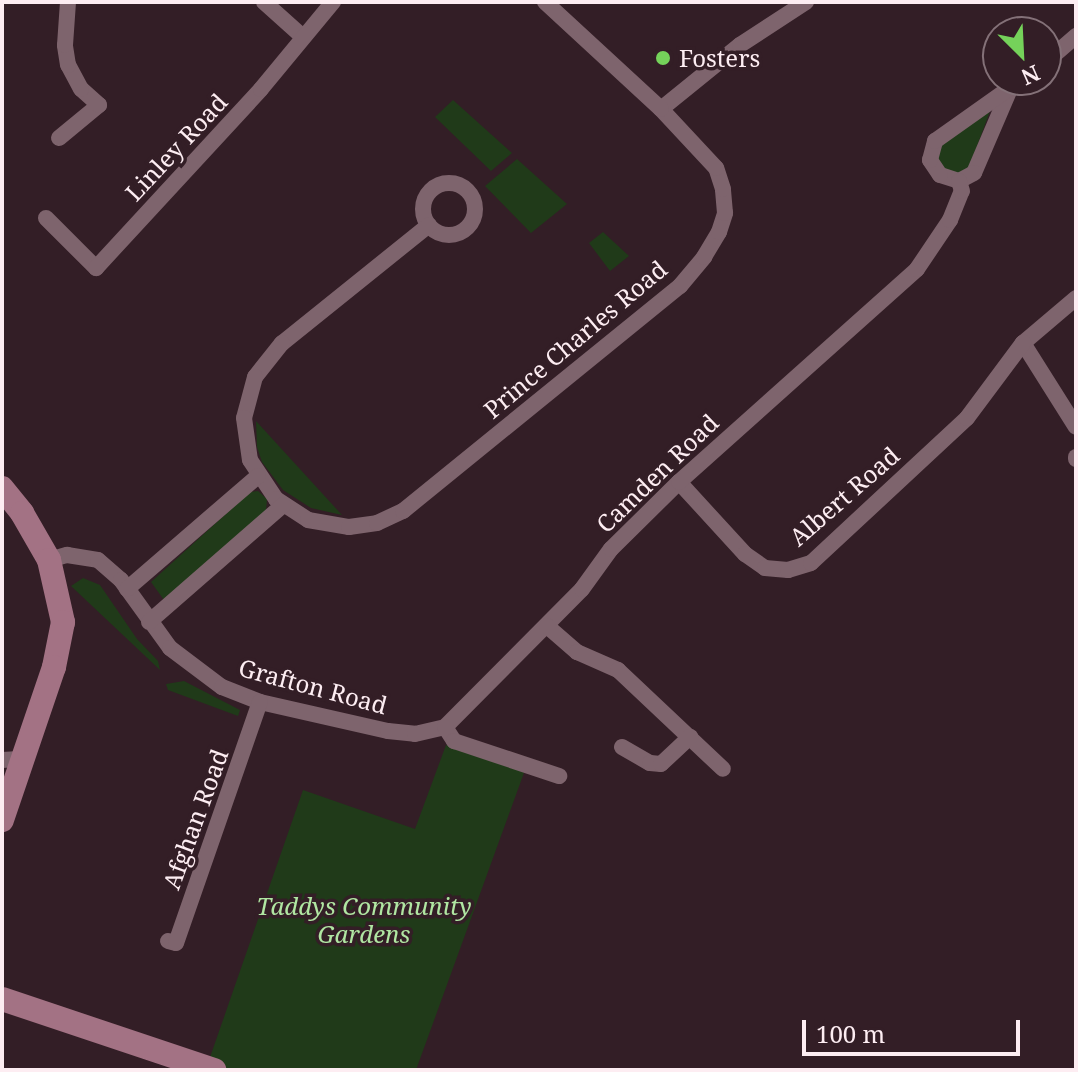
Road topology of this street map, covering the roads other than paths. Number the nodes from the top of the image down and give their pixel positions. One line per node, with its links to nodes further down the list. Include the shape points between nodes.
1 (68, 2): 10 (street, via 68,65 81,89 99,105)
2 (264, 2): 6 (street)
3 (333, 2): 6 (street, Linley Road)
4 (545, 2): 9 (street, Prince Charles Road)
5 (806, 2): 9 (street, via 740,45)
6 (303, 37): 12 (street, Linley Road, via 252,100 96,268)
7 (999, 96): 11 (street, via 935,141 930,160 934,168 946,179)
8 (1010, 96): 11 (street, via 976,168)
9 (661, 109): 20 (street, Prince Charles Road, via 704,152 723,189 725,213 719,232 680,286 403,511 377,523 349,527 308,520)
10 (59, 138)
11 (959, 181): 18 (street, Camden Road, via 962,191 950,220 917,269)
12 (46, 218)
13 (429, 225): 17 (street, Prince Charles Road, via 262,364 249,390 244,418 246,446)
14 (1076, 298): 15 (street)
15 (1023, 343): 16 (street); 18 (street, Albert Road, via 967,418 811,563 788,570 765,568 745,554)
16 (1076, 427)
17 (258, 476): 20 (street, Prince Charles Road); 22 (street)
18 (679, 482): 24 (street, Camden Road, via 611,549)
19 (2, 488): 21 (street)
20 (283, 505): 23 (street)
21 (49, 560): 22 (street, Grafton Road, via 67,555 98,560); 29 (street, via 61,603 61,644)
22 (127, 589): 23 (street, Grafton Road)
23 (149, 622): 25 (street, Grafton Road, via 190,666 222,687)
24 (547, 626): 26 (street, Camden Road); 27 (street, via 577,652 618,670)
25 (260, 702): 26 (street, Grafton Road, via 388,731 415,734); 33 (street, Afghan Road, via 176,943)
26 (445, 727): 31 (street, via 454,741)
27 (690, 737): 28 (street, via 661,764); 30 (street)
28 (622, 747)
29 (13, 759): 32 (street)
30 (723, 769)
31 (559, 776)
32 (2, 820)
33 (168, 941)
34 (2, 999): 35 (street)
35 (214, 1070)

